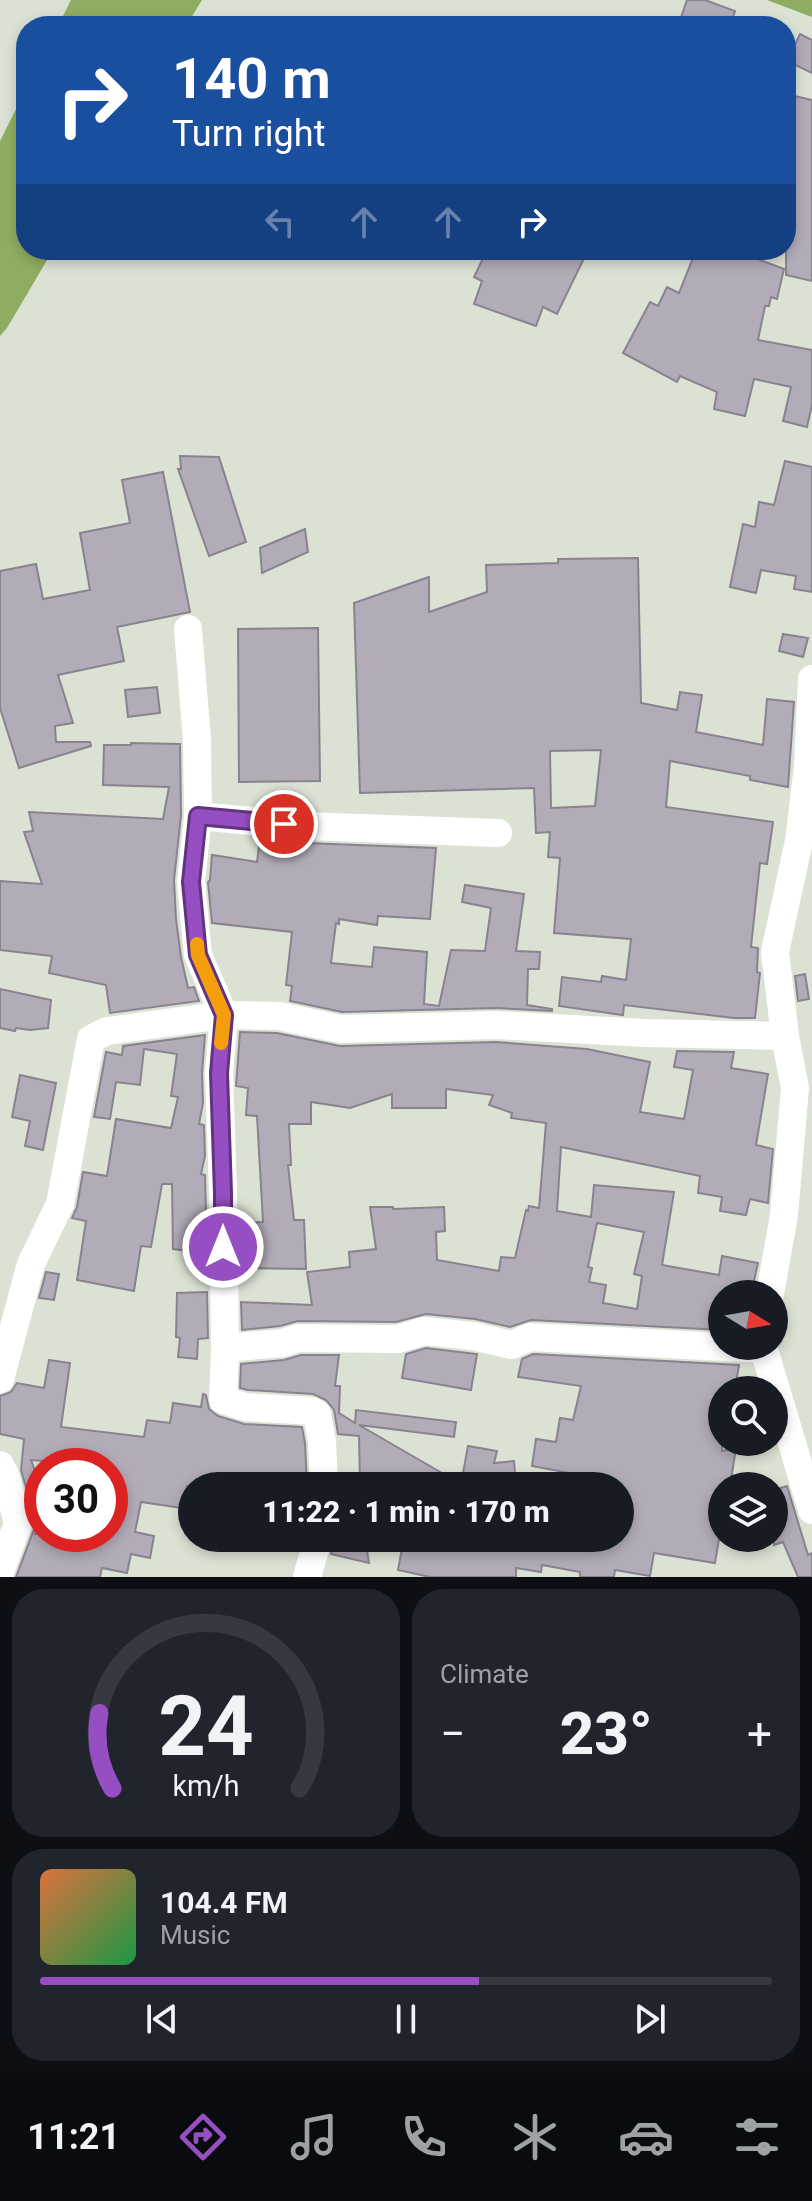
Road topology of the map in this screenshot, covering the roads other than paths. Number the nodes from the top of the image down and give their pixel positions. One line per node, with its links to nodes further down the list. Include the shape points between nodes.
1 (188, 629): 4 (street)
2 (812, 679): 3 (street)
3 (810, 766): 7 (street, via 775,952)
4 (198, 816): 5 (street); 6 (street, via 191,882 198,955)
5 (498, 833)
6 (224, 1015): 7 (street, via 279,1016 340,1029 496,1025); 10 (street, via 219,1073); 12 (street, via 107,1031 91,1039 60,1204 31,1264)
7 (785, 1036): 8 (street, via 795,1088)
8 (772, 1280)
9 (708, 1345): 10 (street, via 530,1337 512,1345 424,1331 398,1339 298,1338)
10 (225, 1348): 14 (street, via 223,1400 317,1414)
11 (767, 1360): 15 (street)
12 (0, 1379)
13 (0, 1465): 17 (street, via 18,1523)
14 (323, 1472)
15 (812, 1510)
16 (313, 1552): 18 (street)
17 (0, 1572)
18 (307, 1577)

